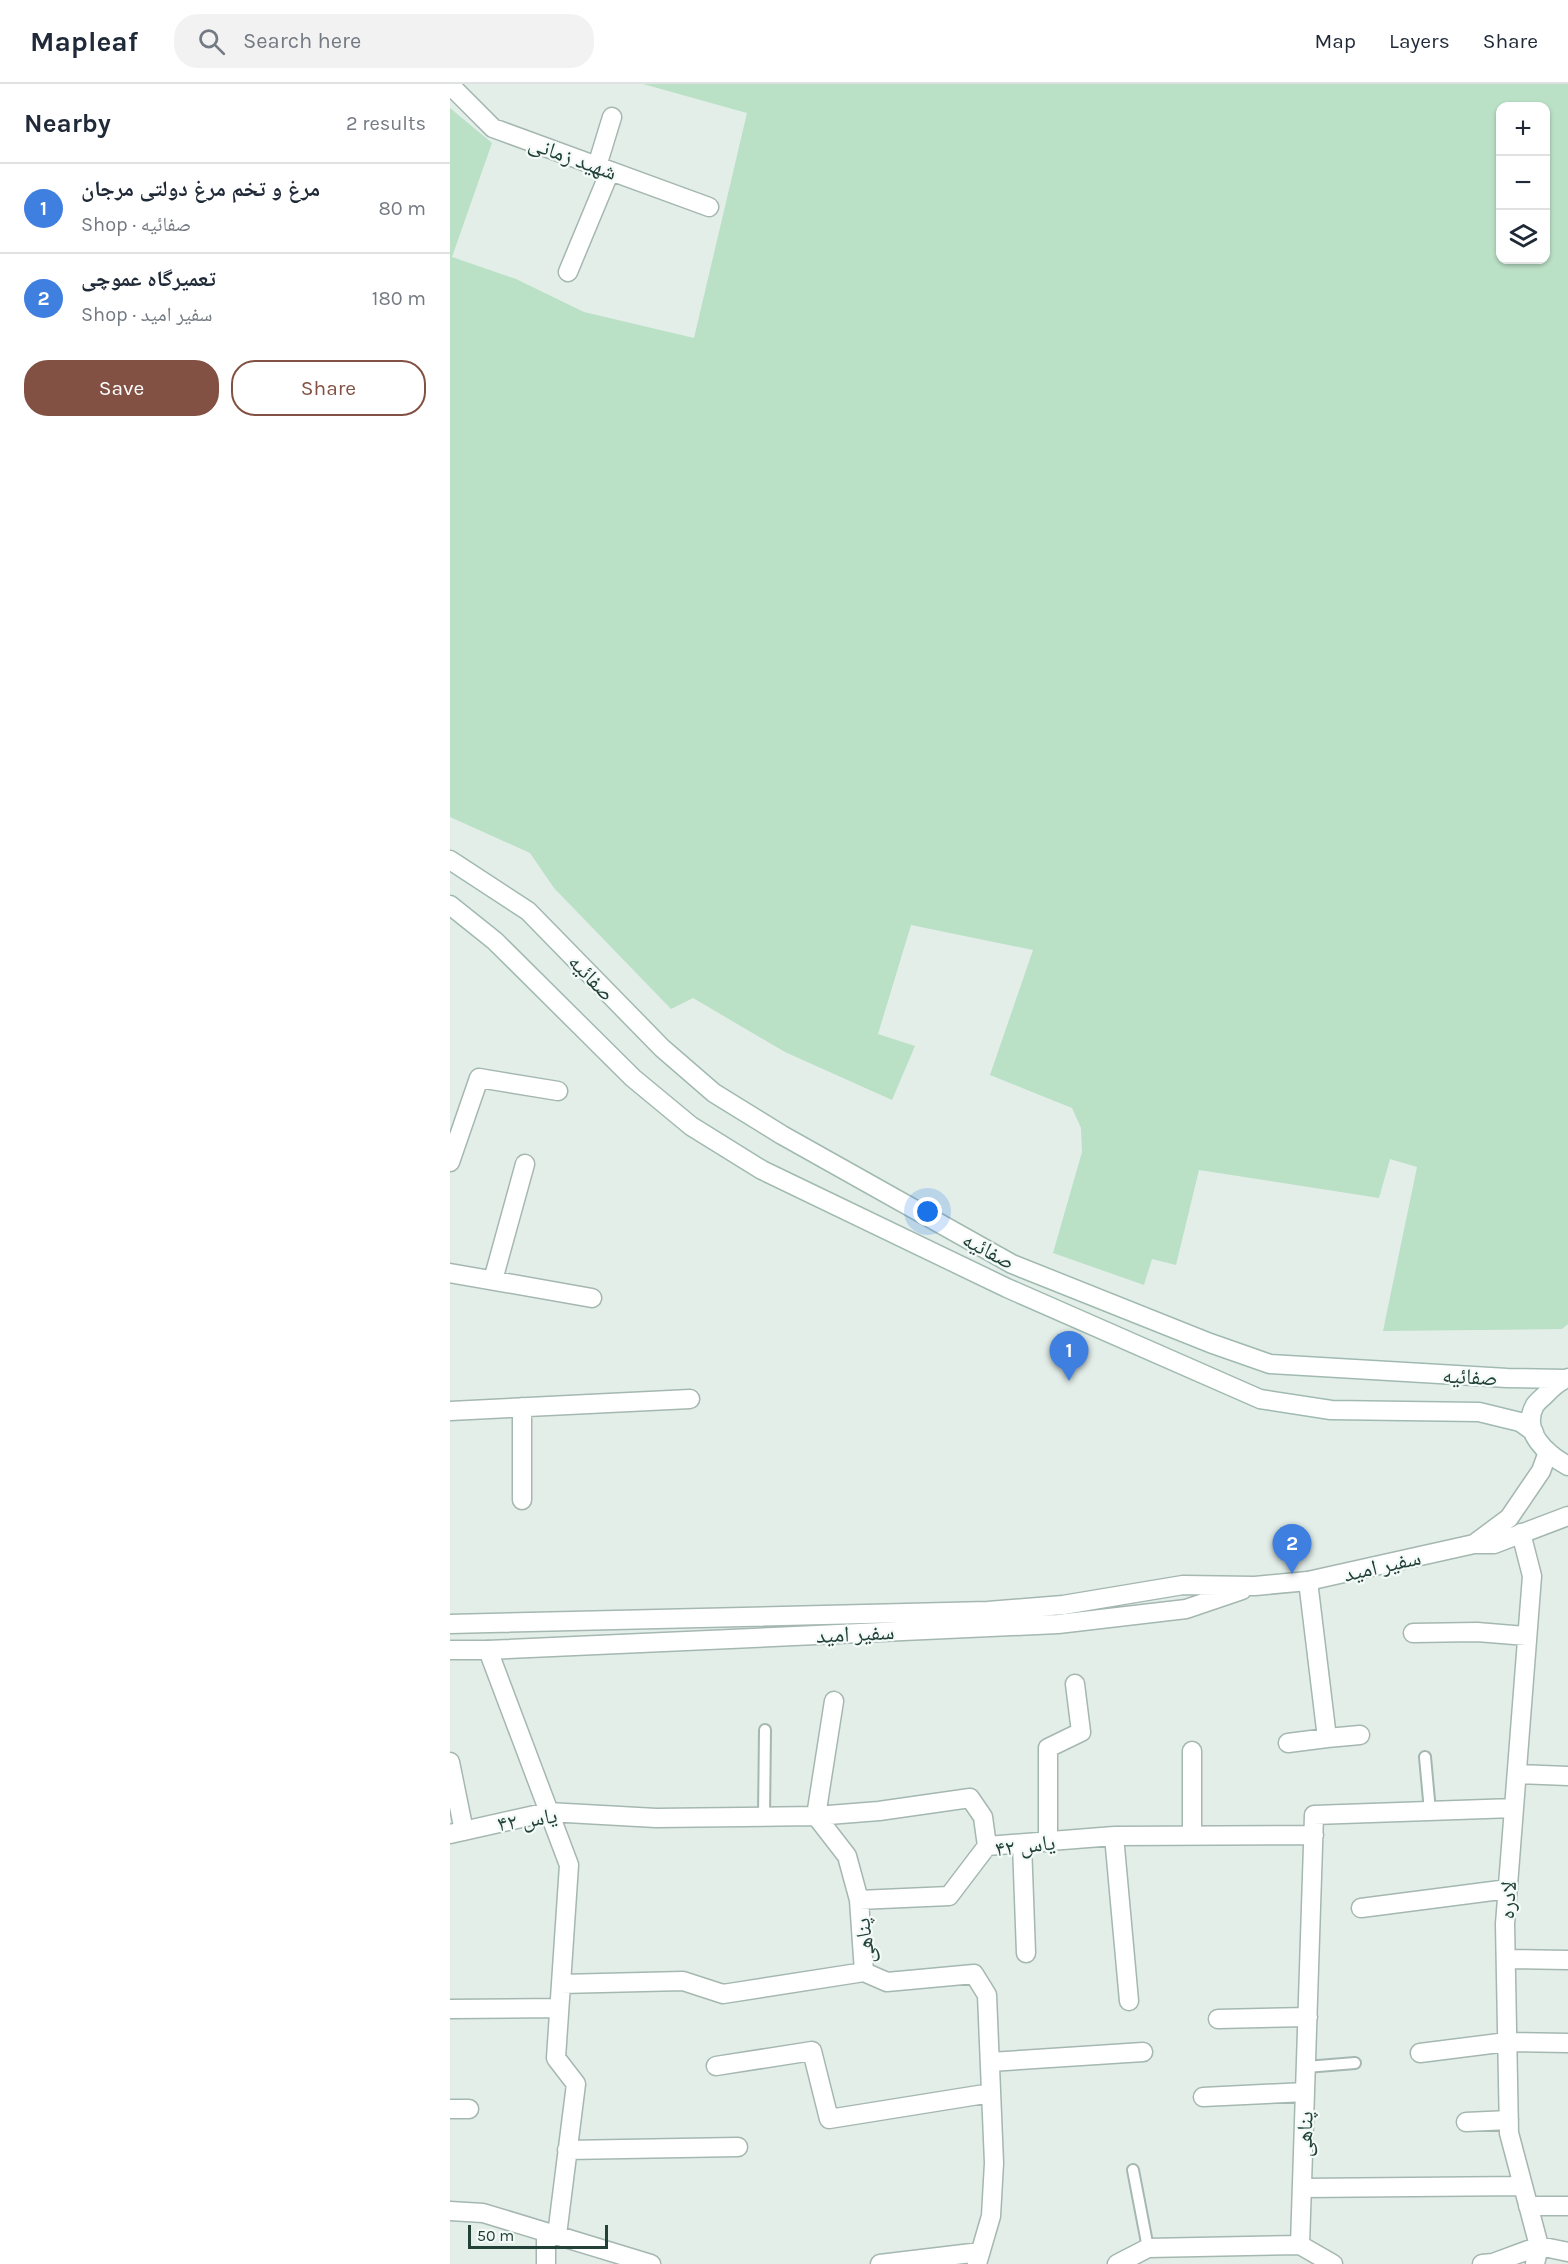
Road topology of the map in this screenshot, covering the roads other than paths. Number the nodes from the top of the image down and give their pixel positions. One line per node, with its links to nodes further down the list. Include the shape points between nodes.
1 (451, 84): 3 (street, شهید زمانی, via 493,128)
2 (612, 117): 3 (street)
3 (603, 168): 4 (street, شهید زمانی); 5 (street)
4 (710, 207)
5 (568, 272)
6 (450, 860): 14 (street, صفائیه, via 528,911 662,1048 714,1093 1012,1264 1270,1364)
7 (450, 905): 18 (street, صفائیه, via 495,941 633,1078 691,1126 762,1170 1007,1288 1260,1399 1331,1410 1479,1412 1520,1422)
8 (558, 1091): 9 (street, via 479,1078)
9 (450, 1162)
10 (525, 1164): 12 (street)
11 (450, 1273): 12 (street)
12 (493, 1280): 13 (street)
13 (592, 1298)
14 (1566, 1379): 18 (street, via 1535,1406 1531,1426)
15 (690, 1399): 16 (street)
16 (522, 1407): 17 (street); 21 (street)
17 (450, 1411)
18 (1534, 1432): 19 (street, via 1540,1446)
19 (1548, 1452): 20 (street); 24 (street, via 1541,1471 1509,1518)
20 (1568, 1466)
21 (522, 1500)
22 (1568, 1515): 23 (street, سفیر امید)
23 (1521, 1533): 24 (street, سفیر امید, via 1494,1544); 29 (street, لادره, via 1532,1576)
24 (1473, 1544): 25 (street, سفیر امید)
25 (1308, 1581): 26 (street, سفیر امید); 36 (street)
26 (1255, 1586): 27 (street, سفیر امید, via 1183,1585 1064,1605 987,1611); 31 (street, سفیر امید, via 1186,1609 1058,1624)
27 (450, 1624)
28 (1413, 1633): 29 (street)
29 (1527, 1636): 41 (street, لادره)
30 (450, 1650): 31 (street, سفیر امید)
31 (488, 1650): 45 (street)
32 (1075, 1684): 52 (street, via 1081,1732 1048,1748)
33 (834, 1701): 46 (street)
34 (765, 1730): 47 (lane)
35 (1360, 1735): 36 (street)
36 (1327, 1738): 37 (street)
37 (1288, 1743)
38 (1192, 1751): 51 (street)
39 (1425, 1757): 44 (lane)
40 (450, 1762): 48 (street)
41 (1517, 1774): 42 (street); 43 (street, لادره)
42 (1568, 1776)
43 (1514, 1808): 44 (street); 55 (street, لادره)
44 (1430, 1811): 49 (street, via 1314,1815)
45 (548, 1812): 47 (street, یاس ۴۲, via 656,1818); 48 (street, یاس ۴۲); 62 (street, via 569,1865)
46 (816, 1816): 47 (street, یاس ۴۲); 54 (street, یاس ۴۲, via 970,1798 983,1817); 56 (street, via 847,1856)
47 (764, 1817)
48 (457, 1832)
49 (1314, 1835): 51 (street, یاس ۴۲); 66 (street, پناهی)
50 (1114, 1836): 51 (street, یاس ۴۲); 52 (street, یاس ۴۲); 63 (street)
51 (1192, 1836)
52 (1047, 1842): 53 (street, یاس ۴۲)
53 (1022, 1844): 54 (street, یاس ۴۲); 58 (street)
54 (987, 1846): 56 (street, یاس ۴۲, via 949,1896)
55 (1508, 1889): 57 (street); 59 (street, لادره)
56 (860, 1900): 61 (street, پناهی)
57 (1361, 1908)
58 (1026, 1953)
59 (1506, 1959): 60 (street); 68 (street, لادره)
60 (1568, 1960)
61 (864, 1972): 62 (street, via 723,1994 683,1981); 72 (street, پناهی, via 887,1982 974,1974 987,1995)
62 (561, 1984): 64 (street)
63 (1129, 2001)
64 (559, 2008): 65 (street); 84 (street, via 556,2058 576,2084)
65 (450, 2009)
66 (1308, 2017): 67 (street); 75 (street, پناهی)
67 (1218, 2019)
68 (1508, 2043): 69 (street); 71 (street); 81 (street, لادره)
69 (1568, 2043)
70 (1143, 2052): 72 (street)
71 (1420, 2053)
72 (990, 2062): 77 (street, پناهی)
73 (1355, 2063): 75 (lane)
74 (716, 2066): 77 (street, via 813,2051 829,2119)
75 (1306, 2067): 76 (street, پناهی)
76 (1305, 2092): 78 (street); 87 (street, پناهی)
77 (991, 2093): 96 (street, پناهی, via 991,2216)
78 (1203, 2097)
79 (450, 2109): 80 (street)
80 (469, 2109)
81 (1509, 2120): 82 (street); 86 (street, لادره)
82 (1467, 2122)
83 (738, 2147): 84 (street)
84 (567, 2150): 91 (street)
85 (1133, 2170): 93 (lane)
86 (1523, 2186): 87 (street); 88 (street, لادره)
87 (1302, 2188): 92 (street, پناهی)
88 (1528, 2206): 89 (street); 95 (street, لادره)
89 (1568, 2206)
90 (450, 2211): 91 (street, via 483,2214)
91 (551, 2234): 97 (street); 98 (street)
92 (1300, 2245): 93 (street); 101 (street)
93 (1148, 2248): 100 (street)
94 (1568, 2252): 95 (street)
95 (1537, 2255): 102 (street)
96 (978, 2258): 99 (street)
97 (546, 2264)
98 (651, 2264)
99 (880, 2264)
100 (1118, 2264)
101 (1333, 2264)
102 (1482, 2264)

